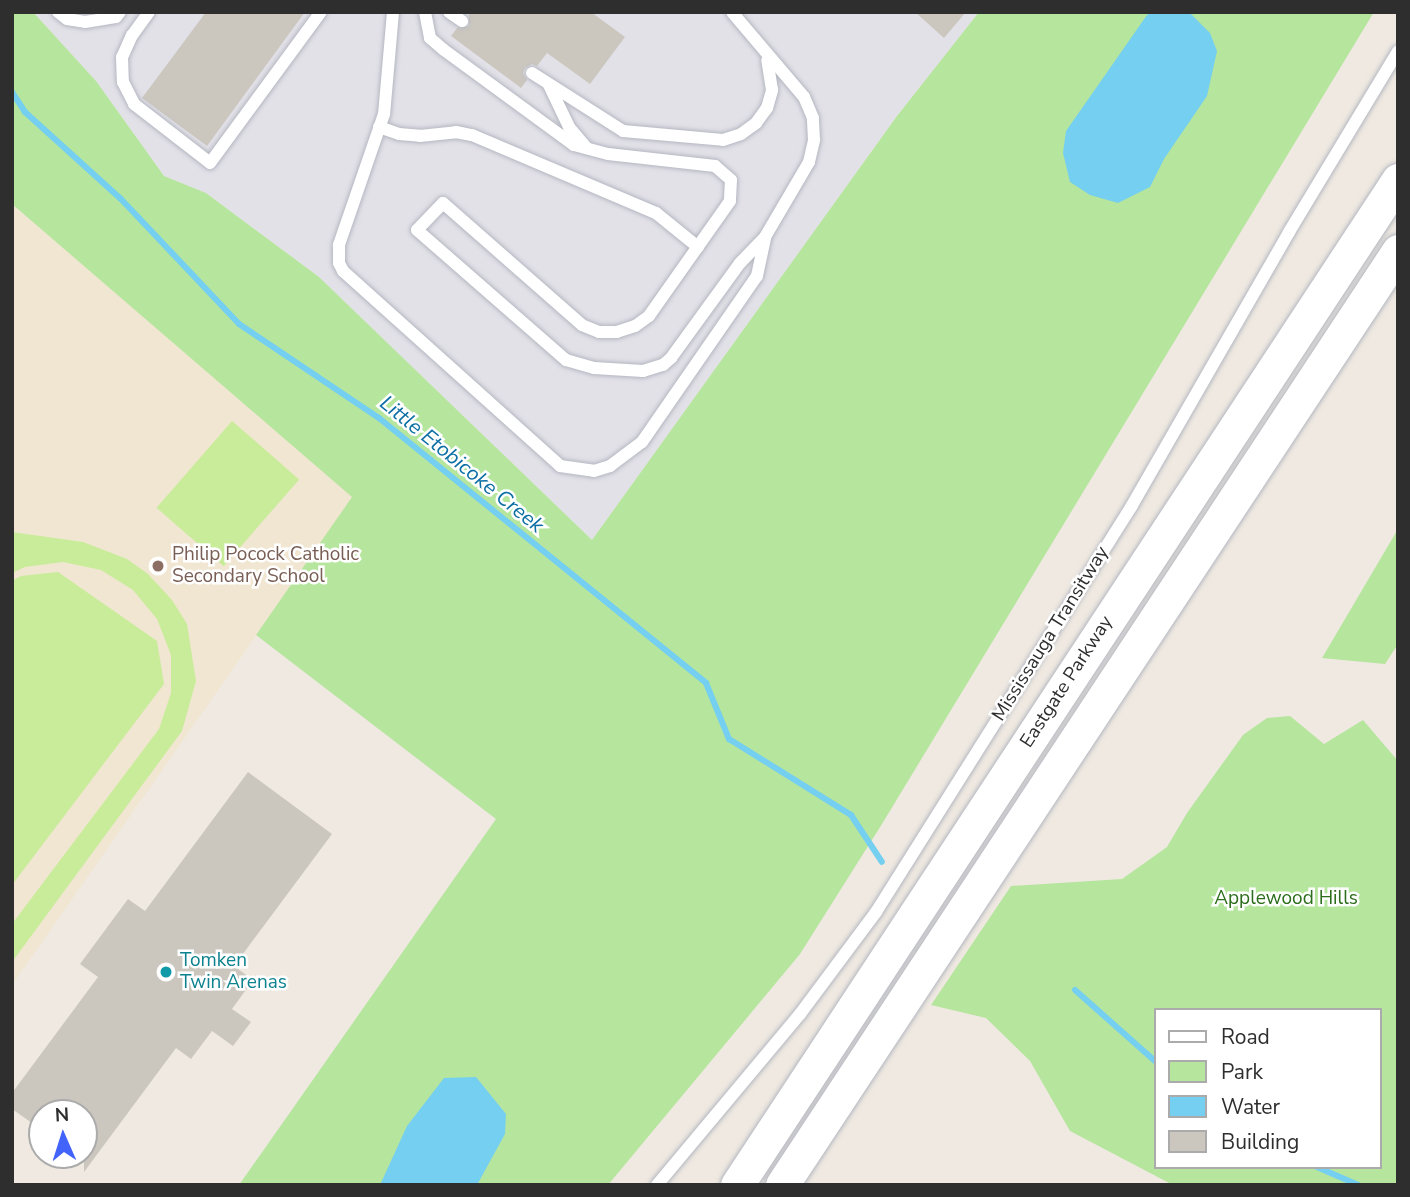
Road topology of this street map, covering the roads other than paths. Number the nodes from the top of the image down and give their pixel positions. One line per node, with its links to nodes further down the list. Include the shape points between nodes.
1 (58, 12): 2 (lane, via 85,22 116,18)
2 (120, 12)
3 (149, 12): 4 (lane, via 122,57 123,82 134,104 210,163)
4 (321, 12)
5 (393, 12): 14 (lane)
6 (425, 12): 15 (lane, via 430,38 443,50 574,145)
7 (449, 12): 9 (lane)
8 (732, 12): 11 (lane)
9 (462, 21)
10 (1398, 51): 20 (lane, Mississauga Transitway, via 1131,507 876,912 800,1014)
11 (764, 53): 13 (lane, via 772,80 767,107 756,123 723,140 623,131); 17 (lane, via 804,97 813,118 814,140 809,162)
12 (533, 73): 13 (lane)
13 (549, 85): 15 (lane, via 569,127)
14 (379, 127): 17 (lane, via 340,245 343,271 560,466 577,471 610,466 642,442 757,276); 18 (lane, via 420,136 456,131 472,135 656,214)
15 (590, 151): 18 (lane, via 715,166 727,174 733,187 730,201)
16 (1398, 180): 21 (main road, Eastgate Parkway)
17 (765, 237): 18 (lane, via 740,262 671,358 642,372 594,368 566,360 417,230 443,203 582,325 599,332 617,332 649,316)
18 (698, 247)
19 (1398, 251): 22 (main road, Eastgate Parkway)
20 (657, 1185)
21 (737, 1185)
22 (782, 1185)

